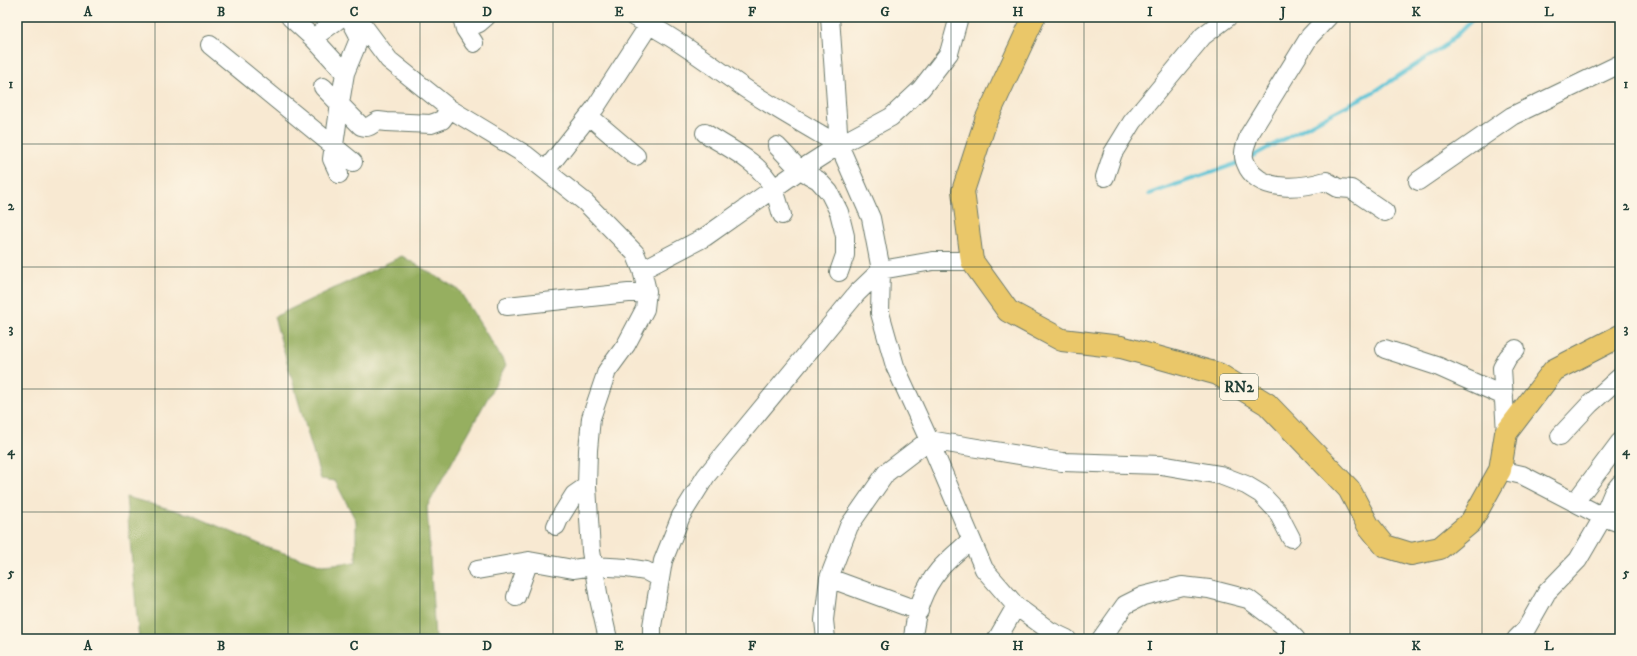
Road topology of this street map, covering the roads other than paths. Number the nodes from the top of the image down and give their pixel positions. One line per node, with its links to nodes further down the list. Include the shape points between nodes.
1 (290, 17): 13 (street)
2 (342, 17): 13 (street)
3 (349, 17): 16 (street, via 359,39)
4 (360, 17): 19 (street, via 362,24 389,60)
5 (486, 17): 12 (street)
6 (830, 17): 22 (street)
7 (959, 17): 22 (street, via 949,53 921,89 891,116)
8 (1034, 17): 35 (highway, RN2, via 986,120 963,191)
9 (1228, 17): 30 (street, via 1203,36 1132,122 1113,153)
10 (1328, 17): 33 (street, via 1310,36 1249,135 1245,159 1253,175 1270,184 1282,187 1314,185 1326,181 1338,188 1351,189)
11 (642, 21): 20 (street); 22 (street)
12 (467, 30)
13 (313, 38): 16 (street)
14 (210, 45): 23 (street)
15 (1620, 64): 31 (street, via 1512,116)
16 (345, 73): 18 (street)
17 (324, 87): 18 (street)
18 (340, 103): 19 (street, via 361,126 366,128 378,120 431,124 442,120); 23 (street)
19 (450, 109): 27 (street)
20 (589, 116): 25 (street); 27 (street)
21 (705, 133): 32 (street, via 751,162)
22 (839, 145): 28 (street); 37 (street, via 871,218)
23 (334, 146): 26 (street); 29 (street, via 332,158)
24 (777, 146): 28 (street)
25 (636, 156)
26 (353, 162)
27 (546, 170): 36 (street, via 585,202 635,253)
28 (800, 170): 32 (street); 38 (street, via 822,184 839,212 845,236 845,255)
29 (339, 174)
30 (1105, 177)
31 (1418, 181)
32 (773, 188): 34 (street); 36 (street, via 705,237)
33 (1385, 212)
34 (782, 215)
35 (972, 261): 37 (street, via 933,262); 50 (highway, RN2, via 1008,311 1062,340 1121,347 1218,374 1267,404 1349,489 1368,525 1385,546 1412,554 1440,548 1471,522)
36 (642, 270): 39 (street)
37 (881, 270): 48 (street, via 880,313 895,366); 62 (street, via 857,292 706,476 681,516)
38 (839, 272)
39 (647, 291): 40 (street); 52 (street, via 645,309 626,345 607,371 591,418)
40 (507, 306)
41 (1620, 336): 46 (highway, RN2, via 1554,370)
42 (1385, 349): 45 (street, via 1437,366)
43 (1516, 349): 45 (street, via 1502,368)
44 (1620, 377): 47 (street)
45 (1504, 396): 46 (street)
46 (1506, 433): 50 (highway, RN2)
47 (1560, 436)
48 (928, 440): 57 (street, via 1062,462 1161,465 1220,475 1261,494 1277,511); 58 (street); 63 (street, via 886,473 849,526)
49 (1620, 442): 53 (street)
50 (1500, 470): 53 (street, via 1522,474)
51 (1620, 484): 54 (street)
52 (587, 486): 56 (street, via 574,495); 60 (street)
53 (1575, 502): 54 (street)
54 (1603, 516): 55 (street); 76 (street, via 1578,560 1547,592 1526,629)
55 (1620, 524)
56 (556, 526)
57 (1291, 538)
58 (970, 540): 65 (street, via 984,569); 66 (street, via 939,570 924,594)
59 (529, 561): 60 (street, via 573,569); 61 (street); 64 (street)
60 (593, 566): 62 (street, via 646,571); 68 (street)
61 (477, 570)
62 (659, 578): 69 (street)
63 (829, 578): 66 (street); 70 (street, via 824,620)
64 (516, 597)
65 (1016, 606): 67 (street); 72 (street)
66 (918, 611): 71 (street)
67 (1051, 635): 73 (street)
68 (608, 639)
69 (652, 639)
70 (826, 639)
71 (913, 639)
72 (997, 639)
73 (1067, 639)
74 (1101, 639): 75 (street, via 1125,605 1142,596 1182,586 1209,589 1248,599)
75 (1296, 639)
76 (1516, 639)

